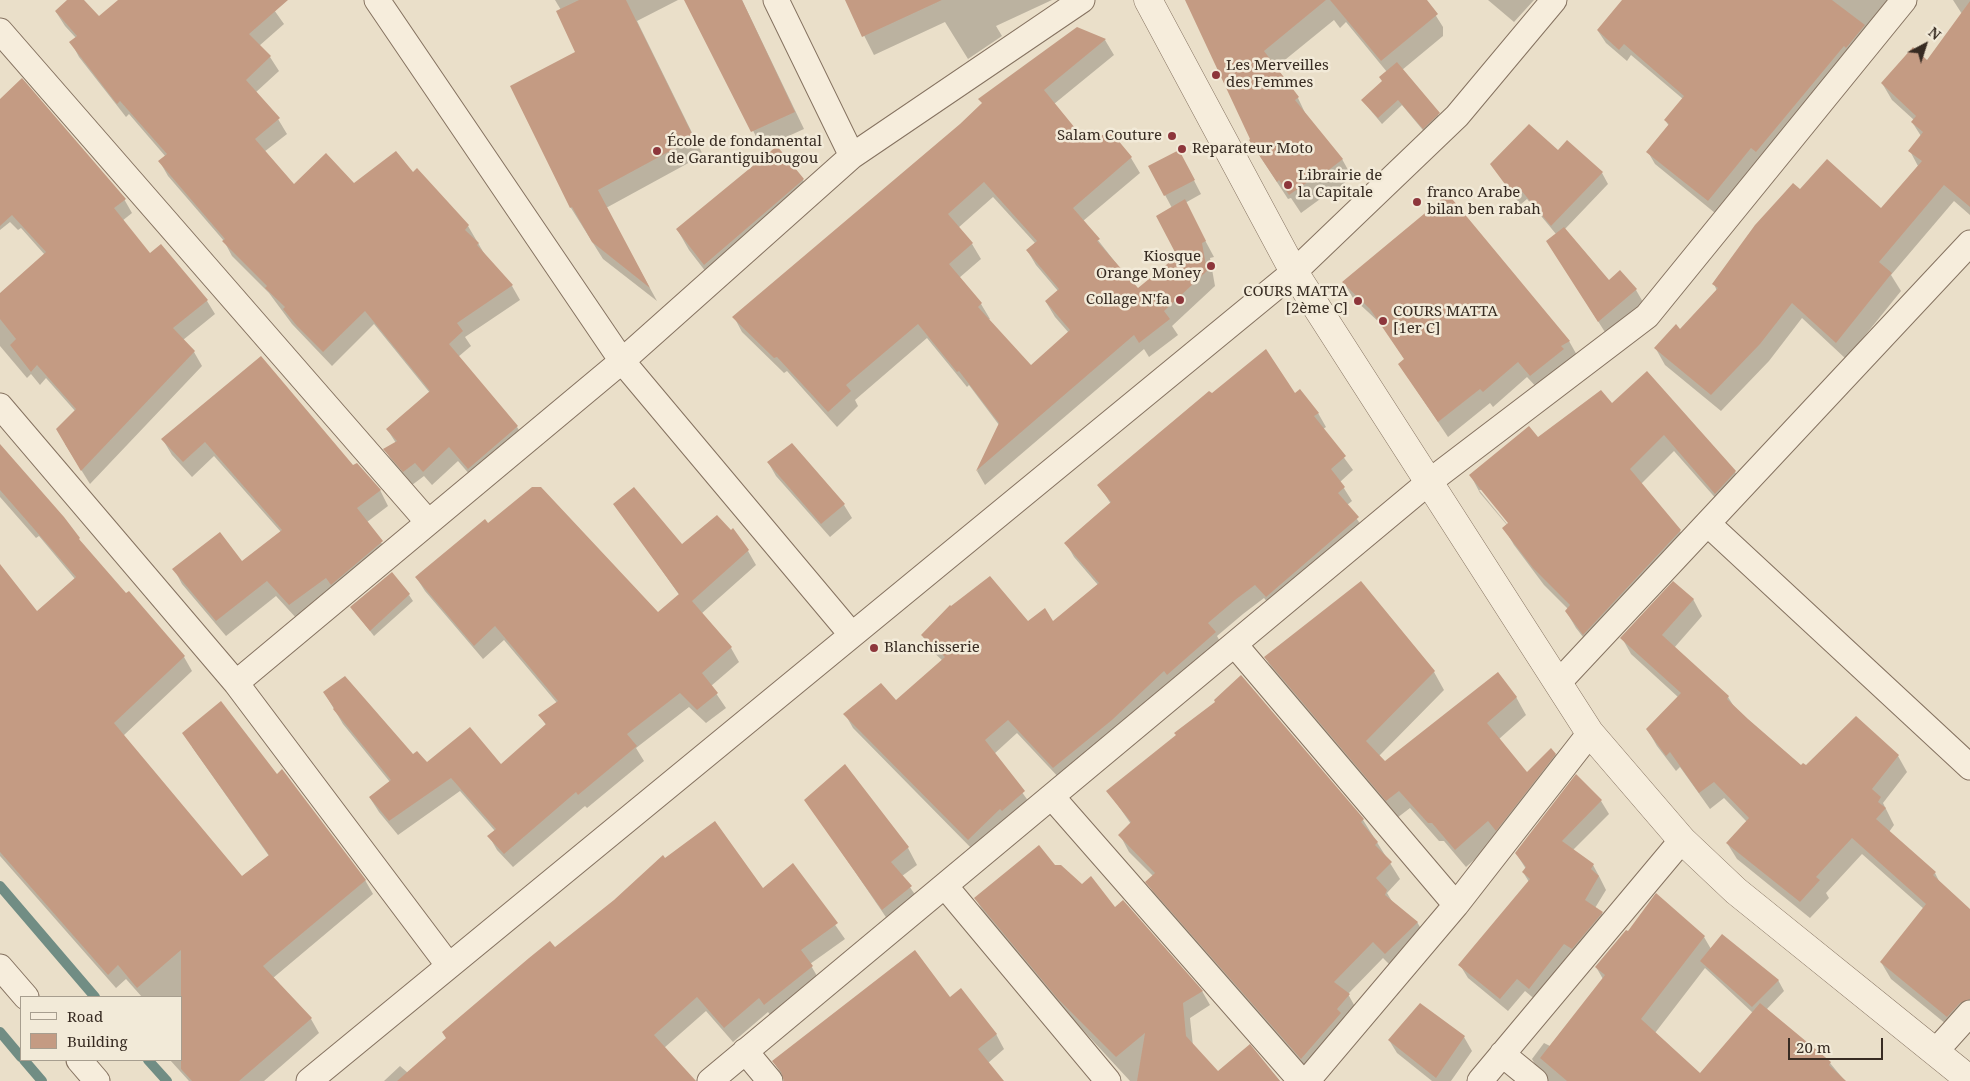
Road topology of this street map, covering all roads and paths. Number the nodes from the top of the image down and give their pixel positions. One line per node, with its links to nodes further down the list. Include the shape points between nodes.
1 (377, 0): 11 (street)
2 (776, 0): 8 (street)
3 (1082, 0): 8 (street)
4 (1148, 0): 10 (street)
5 (1554, 0): 10 (street, via 1458,116)
6 (1904, 0): 13 (street, via 1647,316)
7 (0, 31): 14 (street)
8 (852, 156): 11 (street)
9 (1970, 243): 15 (street)
10 (1294, 272): 13 (street); 16 (street)
11 (622, 361): 14 (street); 16 (street)
12 (0, 406): 19 (street)
13 (1430, 482): 17 (street); 18 (street)
14 (428, 522): 19 (street)
15 (1708, 524): 18 (street); 21 (street)
16 (852, 635): 26 (street)
17 (1235, 645): 22 (street); 25 (street)
18 (1559, 682): 20 (street)
19 (236, 683): 26 (street)
20 (1590, 733): 23 (street); 25 (street)
21 (1970, 767)
22 (1052, 797): 24 (street); 40 (street)
23 (1682, 840): 31 (street, via 1736,891); 32 (street)
24 (945, 886): 30 (street); 39 (street)
25 (1456, 905): 41 (street)
26 (450, 966): 36 (street)
27 (0, 967): 28 (street)
28 (25, 996)
29 (1970, 1013): 31 (street)
30 (746, 1052): 37 (street); 38 (street)
31 (1935, 1052): 34 (street)
32 (1502, 1054): 42 (street); 43 (street)
33 (80, 1061): 35 (street)
34 (1970, 1080)
35 (97, 1081)
36 (309, 1081)
37 (710, 1081)
38 (770, 1081)
39 (1108, 1081)
40 (1301, 1081)
41 (1307, 1081)
42 (1480, 1081)
43 (1535, 1081)

